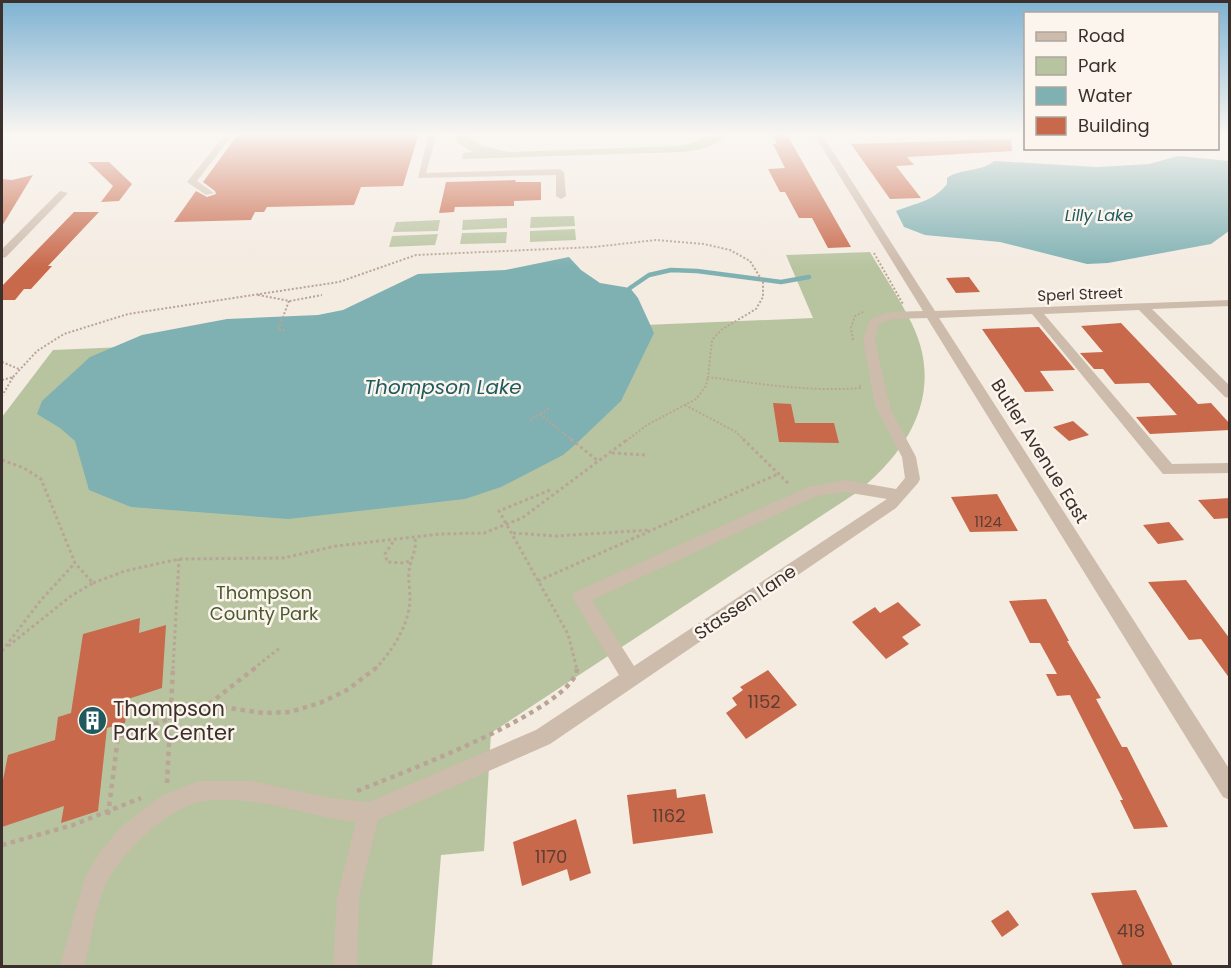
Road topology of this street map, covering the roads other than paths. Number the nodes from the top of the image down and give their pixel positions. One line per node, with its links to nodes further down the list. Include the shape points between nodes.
1 (195, 178): 5 (street, via 192,182)
2 (560, 178): 6 (street)
3 (845, 178): 11 (street, Butler Avenue East)
4 (63, 193): 7 (street)
5 (209, 193)
6 (561, 196)
7 (2, 255)
8 (1230, 303): 9 (street, Sperl Street)
9 (1143, 306): 10 (street, Sperl Street); 12 (street)
10 (1036, 311): 11 (street, Sperl Street); 13 (street, via 1168,470)
11 (931, 315): 14 (street, Stassen Lane, via 890,316 874,322 869,340 884,410 909,457 913,479); 16 (street, Butler Avenue East)
12 (1230, 394)
13 (1230, 468)
14 (899, 495): 15 (street, Stassen Lane); 15 (street, via 845,486 813,491 581,597)
15 (631, 678): 17 (street, Stassen Lane, via 543,738)
16 (1230, 790)
17 (369, 813): 18 (street, Stassen Lane, via 330,809 252,791 199,791 168,802 130,834 93,885); 19 (street, via 348,898)
18 (72, 966)
19 (345, 966)

